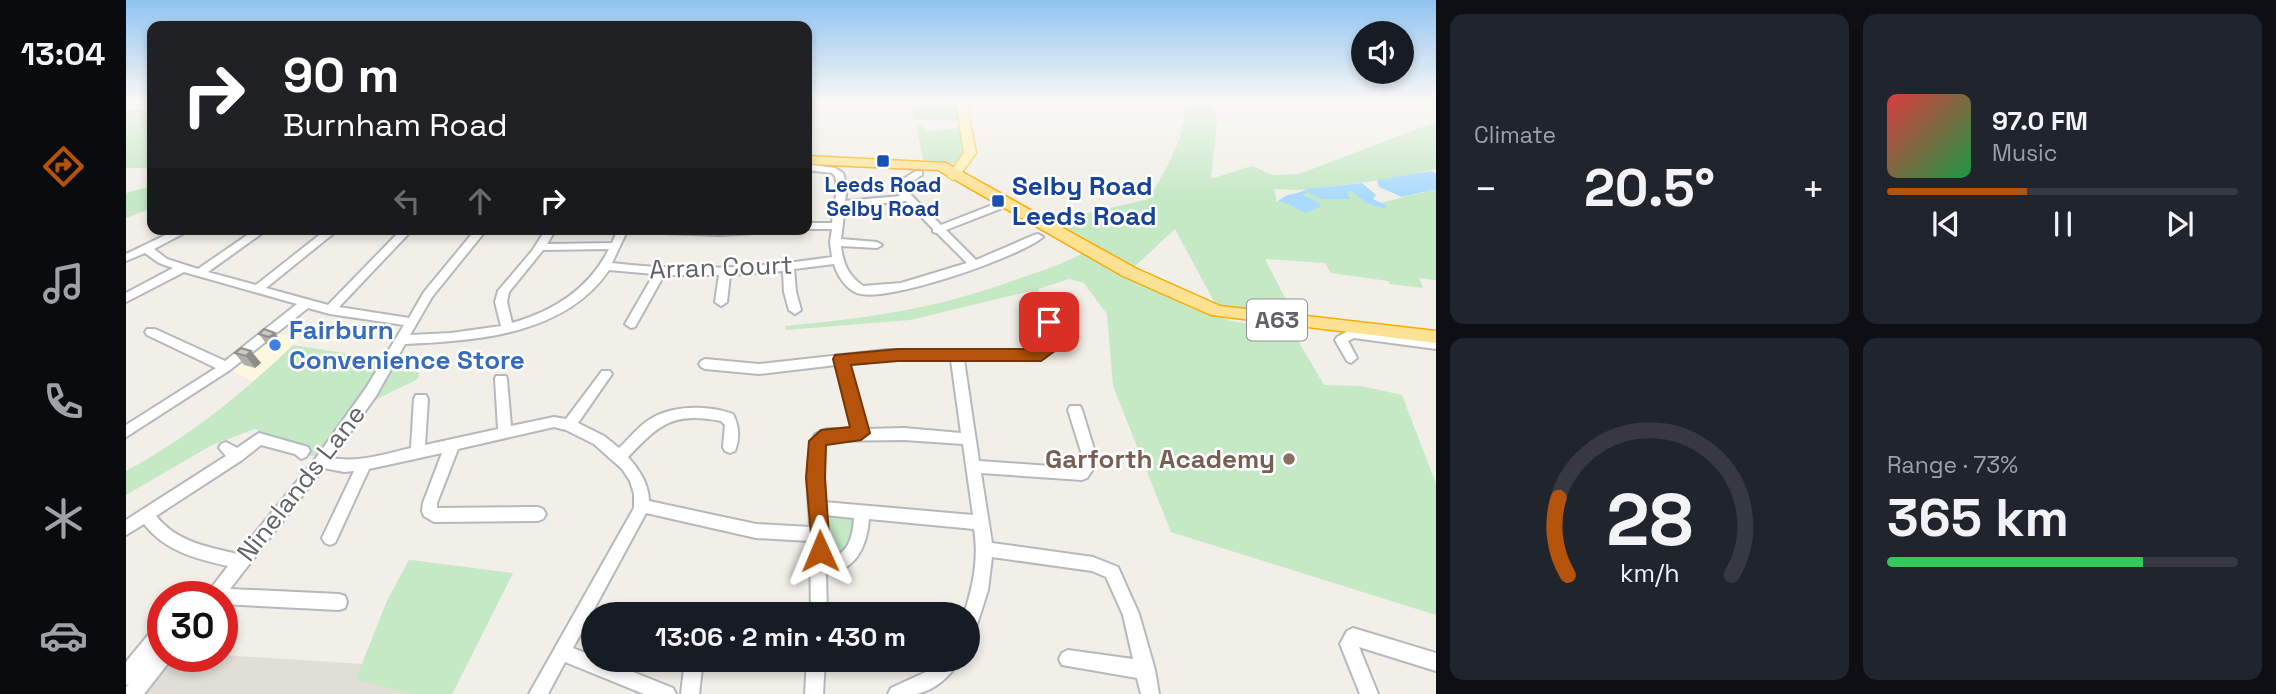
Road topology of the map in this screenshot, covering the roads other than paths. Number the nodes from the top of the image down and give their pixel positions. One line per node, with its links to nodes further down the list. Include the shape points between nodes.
1 (967, 132): 5 (main road, via 970,150)
2 (812, 160): 4 (highway, A63)
3 (812, 168): 7 (street, via 839,173)
4 (921, 169): 5 (highway, A63); 6 (street, via 902,185)
5 (953, 171): 45 (highway, A63, via 1109,262 1186,300 1229,314)
6 (907, 198): 7 (street); 11 (street)
7 (841, 204): 10 (street)
8 (996, 207): 11 (street)
9 (812, 226): 10 (street)
10 (837, 226): 20 (street)
11 (937, 230): 27 (street)
12 (175, 235): 24 (street)
13 (254, 235): 32 (street)
14 (326, 235): 34 (street)
15 (402, 235): 39 (street)
16 (477, 235): 41 (street, Ninelands Lane)
17 (548, 235): 23 (street)
18 (621, 235): 22 (street)
19 (1038, 237): 27 (street)
20 (835, 242): 21 (street); 26 (street)
21 (877, 245)
22 (616, 246): 23 (street); 28 (street)
23 (541, 247): 43 (street, via 504,291 501,302)
24 (147, 249): 25 (street); 30 (street)
25 (126, 258)
26 (837, 260): 27 (street, via 854,287 863,291); 29 (street, Arran Court)
27 (975, 265)
28 (605, 266): 31 (street, Arran Court); 43 (street, via 570,302)
29 (788, 267): 33 (street, Arran Court); 40 (street)
30 (183, 268): 32 (street); 35 (street)
31 (661, 271): 33 (street, Arran Court); 42 (street)
32 (200, 272): 34 (street)
33 (725, 272): 37 (street)
34 (258, 289): 38 (street)
35 (126, 299)
36 (1046, 299): 48 (street, via 1051,312 1049,347 1044,354)
37 (722, 302)
38 (305, 304): 39 (street); 52 (street)
39 (330, 310): 41 (street)
40 (795, 310)
41 (411, 322): 46 (street, Ninelands Lane)
42 (631, 324)
43 (507, 327): 46 (street, via 465,336)
44 (151, 332): 52 (street)
45 (1436, 337)
46 (401, 340): 67 (street, Ninelands Lane)
47 (1436, 345): 49 (street, via 1403,345 1346,334 1342,344)
48 (957, 356): 50 (street); 61 (street)
49 (1351, 358)
50 (841, 359): 51 (street, via 759,369); 60 (street)
51 (705, 364)
52 (226, 367): 58 (street)
53 (606, 374): 57 (street)
54 (501, 379): 59 (street)
55 (421, 398): 65 (street)
56 (1075, 410): 69 (street, via 1091,462 1082,474)
57 (570, 424): 59 (street, via 547,423); 66 (street)
58 (126, 432)
59 (505, 432): 62 (street)
60 (861, 433): 61 (street); 71 (street, via 827,435 818,441)
61 (970, 439): 69 (street)
62 (452, 446): 65 (street); 73 (street, via 430,503 434,515)
63 (730, 447): 66 (street, via 732,425 728,418 676,413 659,419)
64 (301, 453): 74 (street, via 259,439 232,452)
65 (418, 453): 68 (street)
66 (620, 456): 70 (street, via 637,479)
67 (321, 462): 68 (street); 80 (street, Ninelands Lane)
68 (364, 464): 78 (street)
69 (972, 466): 75 (street)
70 (642, 506): 77 (street, via 755,531); 88 (street)
71 (819, 508): 72 (street); 77 (street)
72 (862, 511): 75 (street); 81 (street, via 861,535 853,553 840,565)
73 (538, 514)
74 (146, 515): 76 (street); 80 (street, via 156,530 175,544)
75 (981, 523): 79 (street)
76 (126, 528)
77 (819, 535): 81 (street)
78 (330, 538)
79 (985, 549): 86 (street); 91 (street, via 1093,565 1112,572 1127,602)
80 (240, 562): 82 (street, Ninelands Lane)
81 (820, 566): 85 (street)
82 (225, 581)
83 (238, 597): 84 (street)
84 (339, 602)
85 (819, 602)
86 (976, 602)
87 (147, 650): 96 (street)
88 (561, 652): 98 (street); 99 (street)
89 (1068, 659): 91 (street)
90 (1436, 662): 104 (street, via 1353,637 1349,644)
91 (1146, 670): 103 (street)
92 (150, 672): 97 (street)
93 (693, 672): 100 (street)
94 (815, 672): 101 (street)
95 (939, 672): 102 (street)
96 (126, 676)
97 (132, 694)
98 (538, 694)
99 (667, 694)
100 (690, 694)
101 (814, 694)
102 (897, 694)
103 (1150, 694)
104 (1370, 694)

